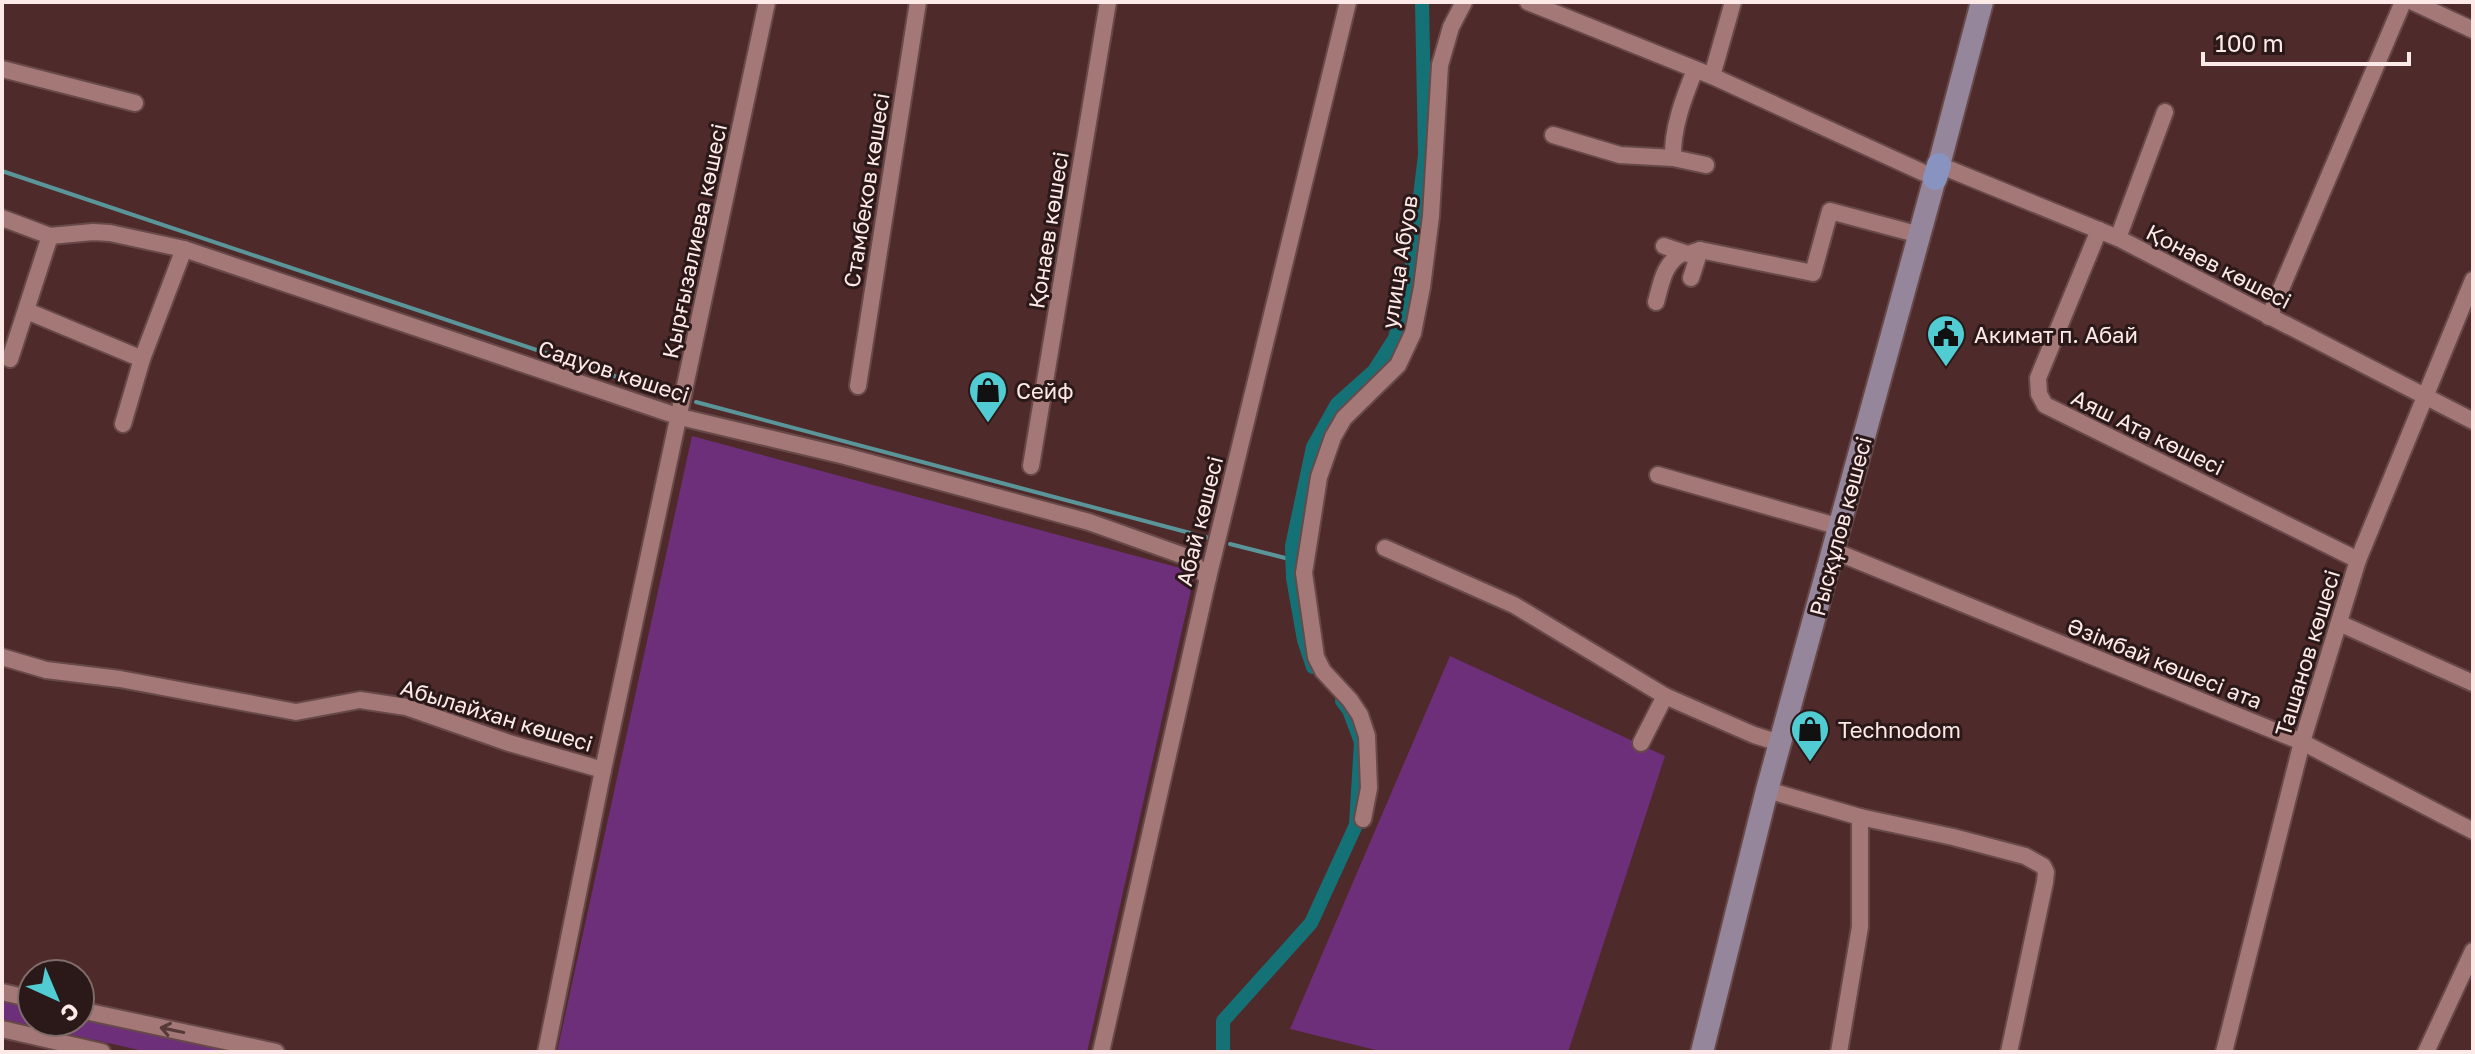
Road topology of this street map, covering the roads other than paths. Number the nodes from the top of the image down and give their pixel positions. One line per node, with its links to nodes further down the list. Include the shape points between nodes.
1 (767, 2): 39 (street, Қырғызалиева көшесі)
2 (918, 2): 37 (street, Стамбеков көшесі)
3 (1108, 2): 42 (street, Қонаев көшесі)
4 (1348, 2): 48 (street, Абай көшесі)
5 (1464, 2): 59 (street, улица Абуов, via 1440,65 1431,216 1413,333 1398,365 1344,418 1333,437 1319,477 1304,573 1316,657 1360,715 1367,736 1369,788)
6 (1733, 2): 14 (street)
7 (1982, 2): 20 (main road, Рысқұлов көшесі)
8 (2403, 2): 34 (street)
9 (2413, 2): 11 (street)
10 (1536, 3): 13 (street, Қонаев көшесі)
11 (2473, 30)
12 (2, 69): 15 (street)
13 (1695, 70): 14 (street, Қонаев көшесі); 18 (street, via 1684,96)
14 (1712, 76): 20 (street, Қонаев көшесі)
15 (135, 103)
16 (2165, 112): 25 (street)
17 (1553, 135): 18 (street, via 1620,155)
18 (1673, 158): 19 (street)
19 (1706, 165)
20 (1937, 171): 22 (street, Қонаев көшесі); 23 (main road, Рысқұлов көшесі)
21 (2, 218): 24 (street, Садуов көшесі)
22 (2099, 230): 25 (street, Қонаев көшесі); 47 (street, Аяш Ата көшесі, via 2038,378 2045,405)
23 (1920, 235): 28 (street, via 1830,211 1813,273); 44 (main road, Рысқұлов көшесі)
24 (50, 236): 27 (street, Садуов көшесі, via 110,233); 33 (street)
25 (2118, 238): 34 (street, Қонаев көшесі)
26 (1664, 246): 29 (street)
27 (184, 249): 36 (street); 39 (street, Садуов көшесі)
28 (1700, 250): 29 (street); 30 (street)
29 (1683, 253): 32 (street, via 1666,270)
30 (1691, 278)
31 (2473, 280): 38 (street, Ташанов көшесі)
32 (1656, 302)
33 (27, 311): 35 (street); 36 (street)
34 (2269, 317): 38 (street, Қонаев көшесі)
35 (10, 359)
36 (142, 359): 41 (street)
37 (858, 386)
38 (2426, 395): 40 (street, Қонаев көшесі); 47 (street, Ташанов көшесі)
39 (680, 417): 48 (street, Садуов көшесі, via 1089,522 1187,557); 56 (street, Қырғызалиева көшесі)
40 (2473, 421)
41 (123, 424)
42 (1031, 466)
43 (1658, 475): 44 (street)
44 (1840, 527): 46 (main road, Рысқұлов көшесі)
45 (1385, 548): 52 (street, via 1514,605)
46 (1834, 551): 53 (street, Әзімбай көшесі ата); 55 (main road, Рысқұлов көшесі)
47 (2358, 560): 49 (street, Ташанов көшесі)
48 (1208, 578): 67 (street, Абай көшесі)
49 (2339, 623): 51 (street); 53 (street, Ташанов көшесі)
50 (2, 657): 56 (street, Абылайхан көшесі, via 46,670 296,712 360,700 406,707)
51 (2473, 683)
52 (1665, 696): 54 (street); 55 (street)
53 (2302, 742): 60 (street, Әзімбай көшесі ата); 71 (street, Ташанов көшесі)
54 (1641, 743)
55 (1780, 743): 57 (main road, Рысқұлов көшесі)
56 (603, 770): 66 (street, Абылайхан көшесі)
57 (1767, 790): 58 (street); 68 (main road, Рысқұлов көшесі)
58 (1860, 817): 69 (street, via 1860,927); 70 (street, via 1982,844 2043,866 2045,882)
59 (1363, 819)
60 (2473, 831)
61 (2473, 951): 72 (street)
62 (96, 1013): 65 (street, one-way to 62)
63 (2, 1029): 64 (street)
64 (102, 1052)
65 (276, 1052)
66 (546, 1052)
67 (1101, 1052)
68 (1702, 1052)
69 (1839, 1052)
70 (2009, 1052)
71 (2224, 1052)
72 (2426, 1052)

